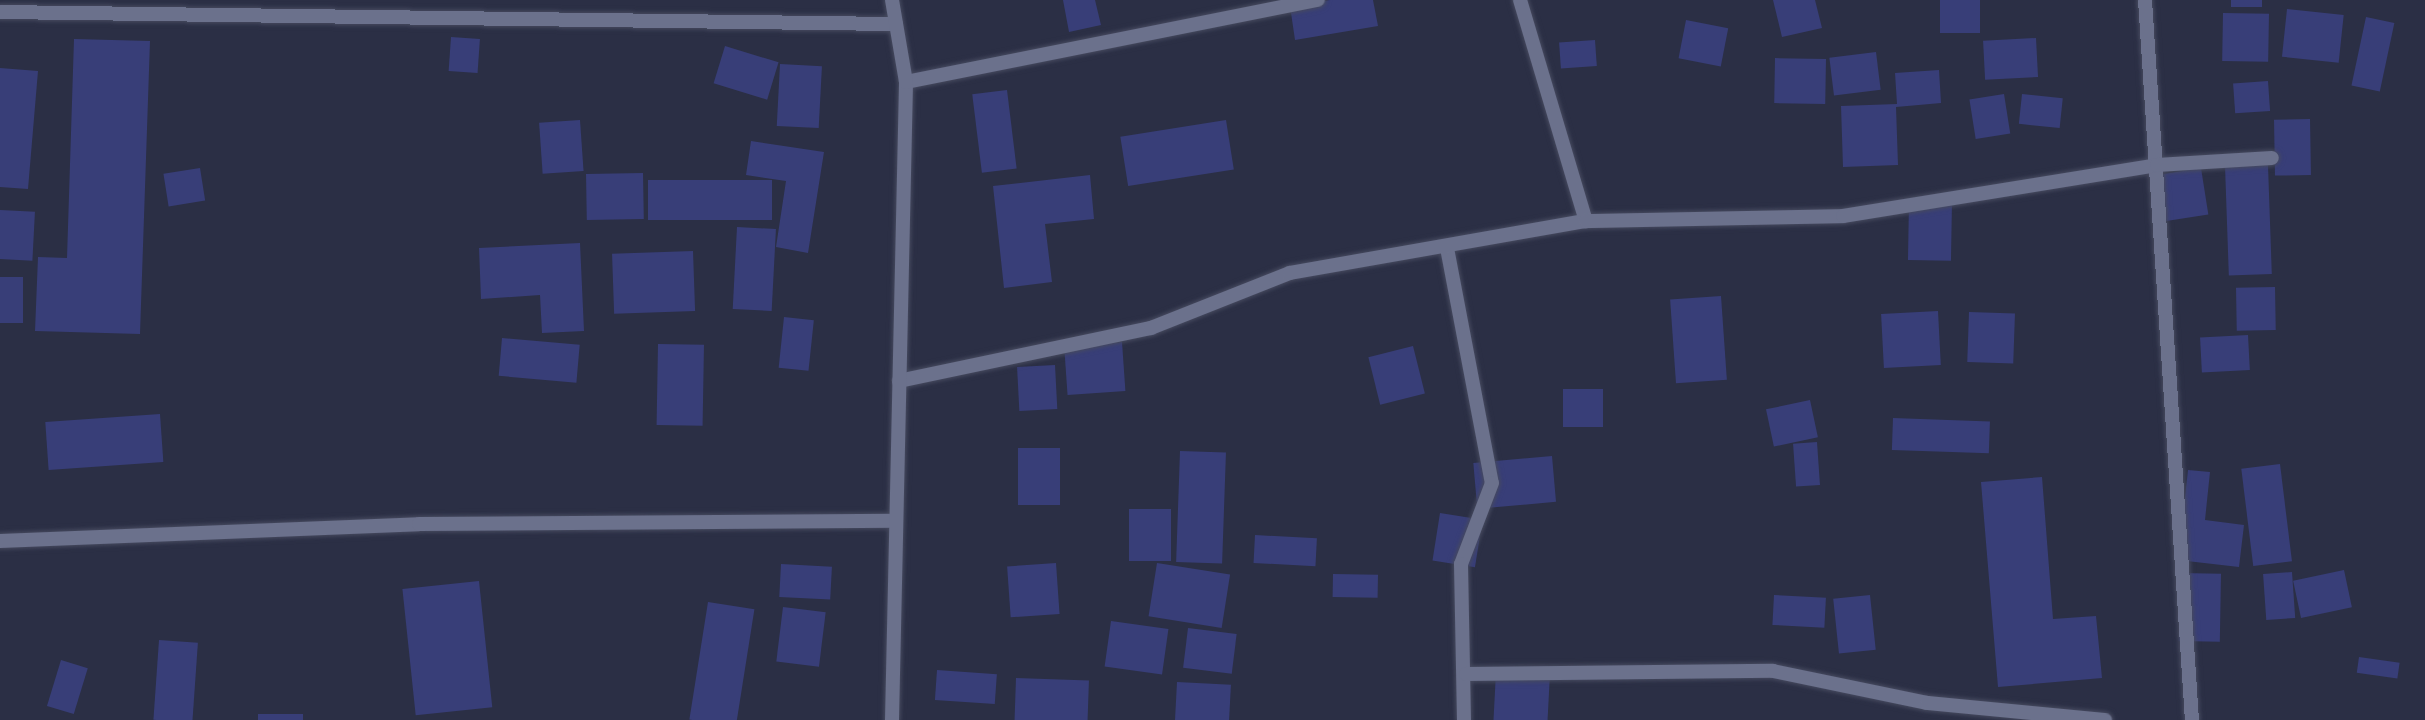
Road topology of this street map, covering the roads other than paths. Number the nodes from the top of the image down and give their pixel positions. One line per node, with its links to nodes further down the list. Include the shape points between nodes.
1 (892, 0): 6 (street)
2 (1318, 0): 7 (street)
3 (1520, 0): 10 (street)
4 (2145, 0): 9 (street)
5 (0, 12): 6 (street)
6 (896, 24): 7 (street)
7 (906, 82): 12 (street)
8 (2273, 158): 9 (street)
9 (2157, 165): 10 (street, via 1843,216); 20 (street)
10 (1586, 221): 11 (street)
11 (1447, 248): 12 (street, via 1290,273 1151,328); 15 (street, via 1492,483 1461,564)
12 (899, 382): 13 (street)
13 (896, 521): 14 (street, via 419,524); 17 (street)
14 (0, 541)
15 (1466, 674): 16 (street, via 1773,671 1927,703); 18 (street)
16 (2041, 717): 19 (street)
17 (892, 720)
18 (1464, 720)
19 (2105, 720)
20 (2192, 720)

